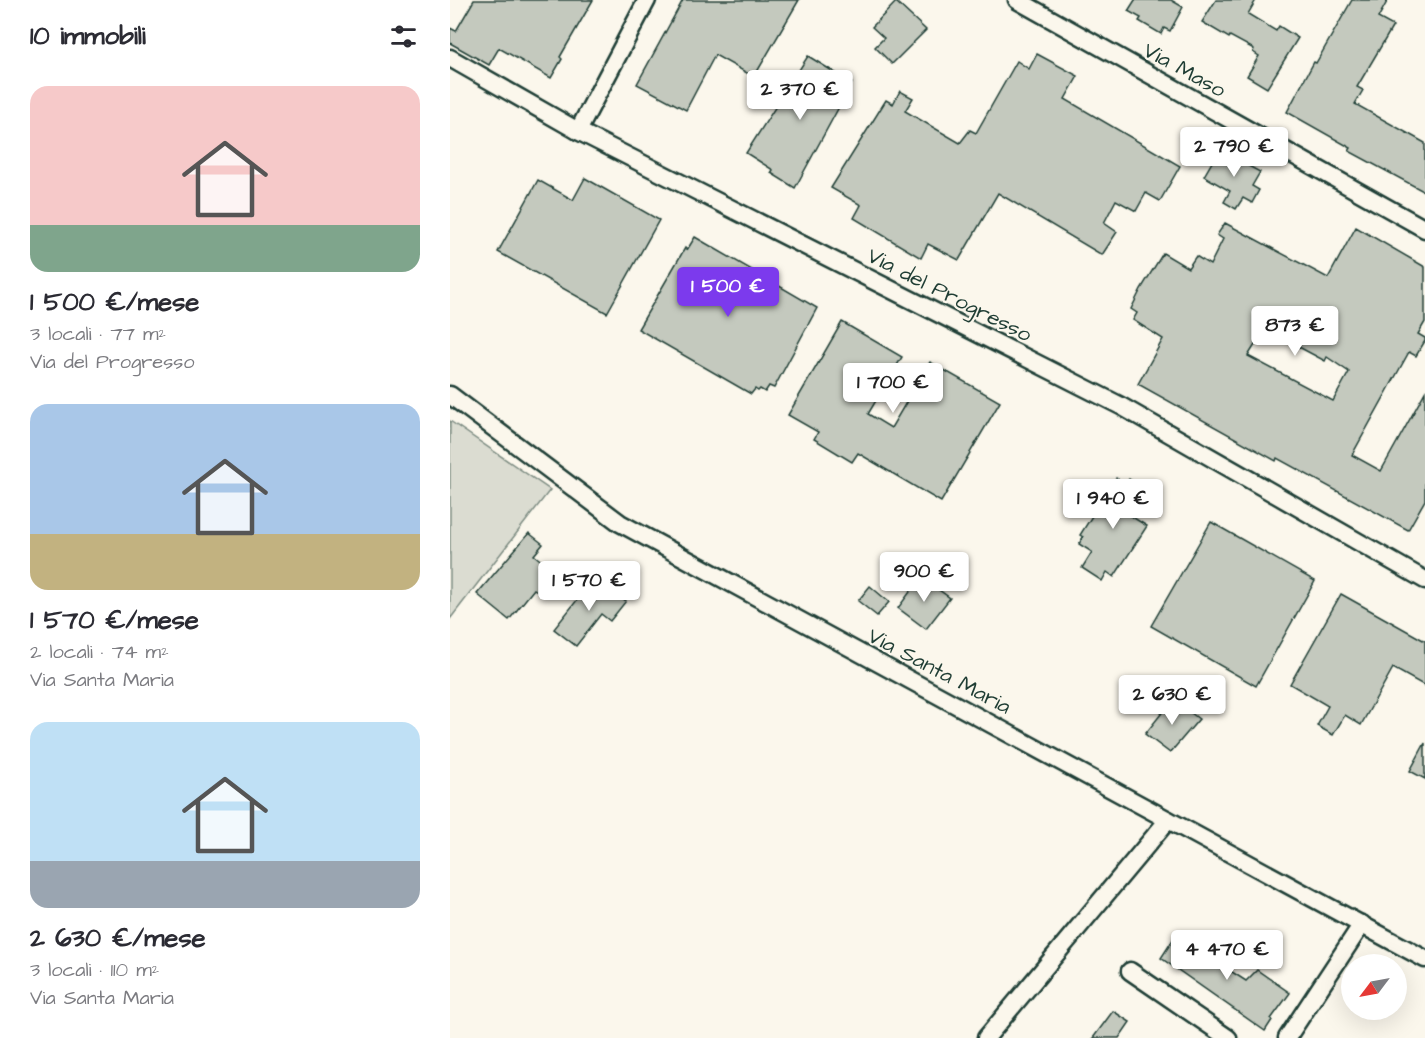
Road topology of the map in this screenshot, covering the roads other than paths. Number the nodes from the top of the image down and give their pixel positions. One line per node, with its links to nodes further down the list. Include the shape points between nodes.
1 (647, 0): 4 (street)
2 (1017, 0): 5 (street, Via Maso)
3 (450, 58): 4 (street, Via del Progresso)
4 (578, 131): 7 (street, Via del Progresso, via 1121,405)
5 (1425, 229)
6 (450, 395): 8 (street, Via Santa Maria, via 620,523)
7 (1425, 580)
8 (1168, 820): 9 (street, Via Santa Maria); 12 (street)
9 (1362, 924): 10 (street, Via Santa Maria); 14 (street)
10 (1425, 958)
11 (1130, 971): 13 (street)
12 (986, 1038)
13 (1228, 1038)
14 (1287, 1038)

